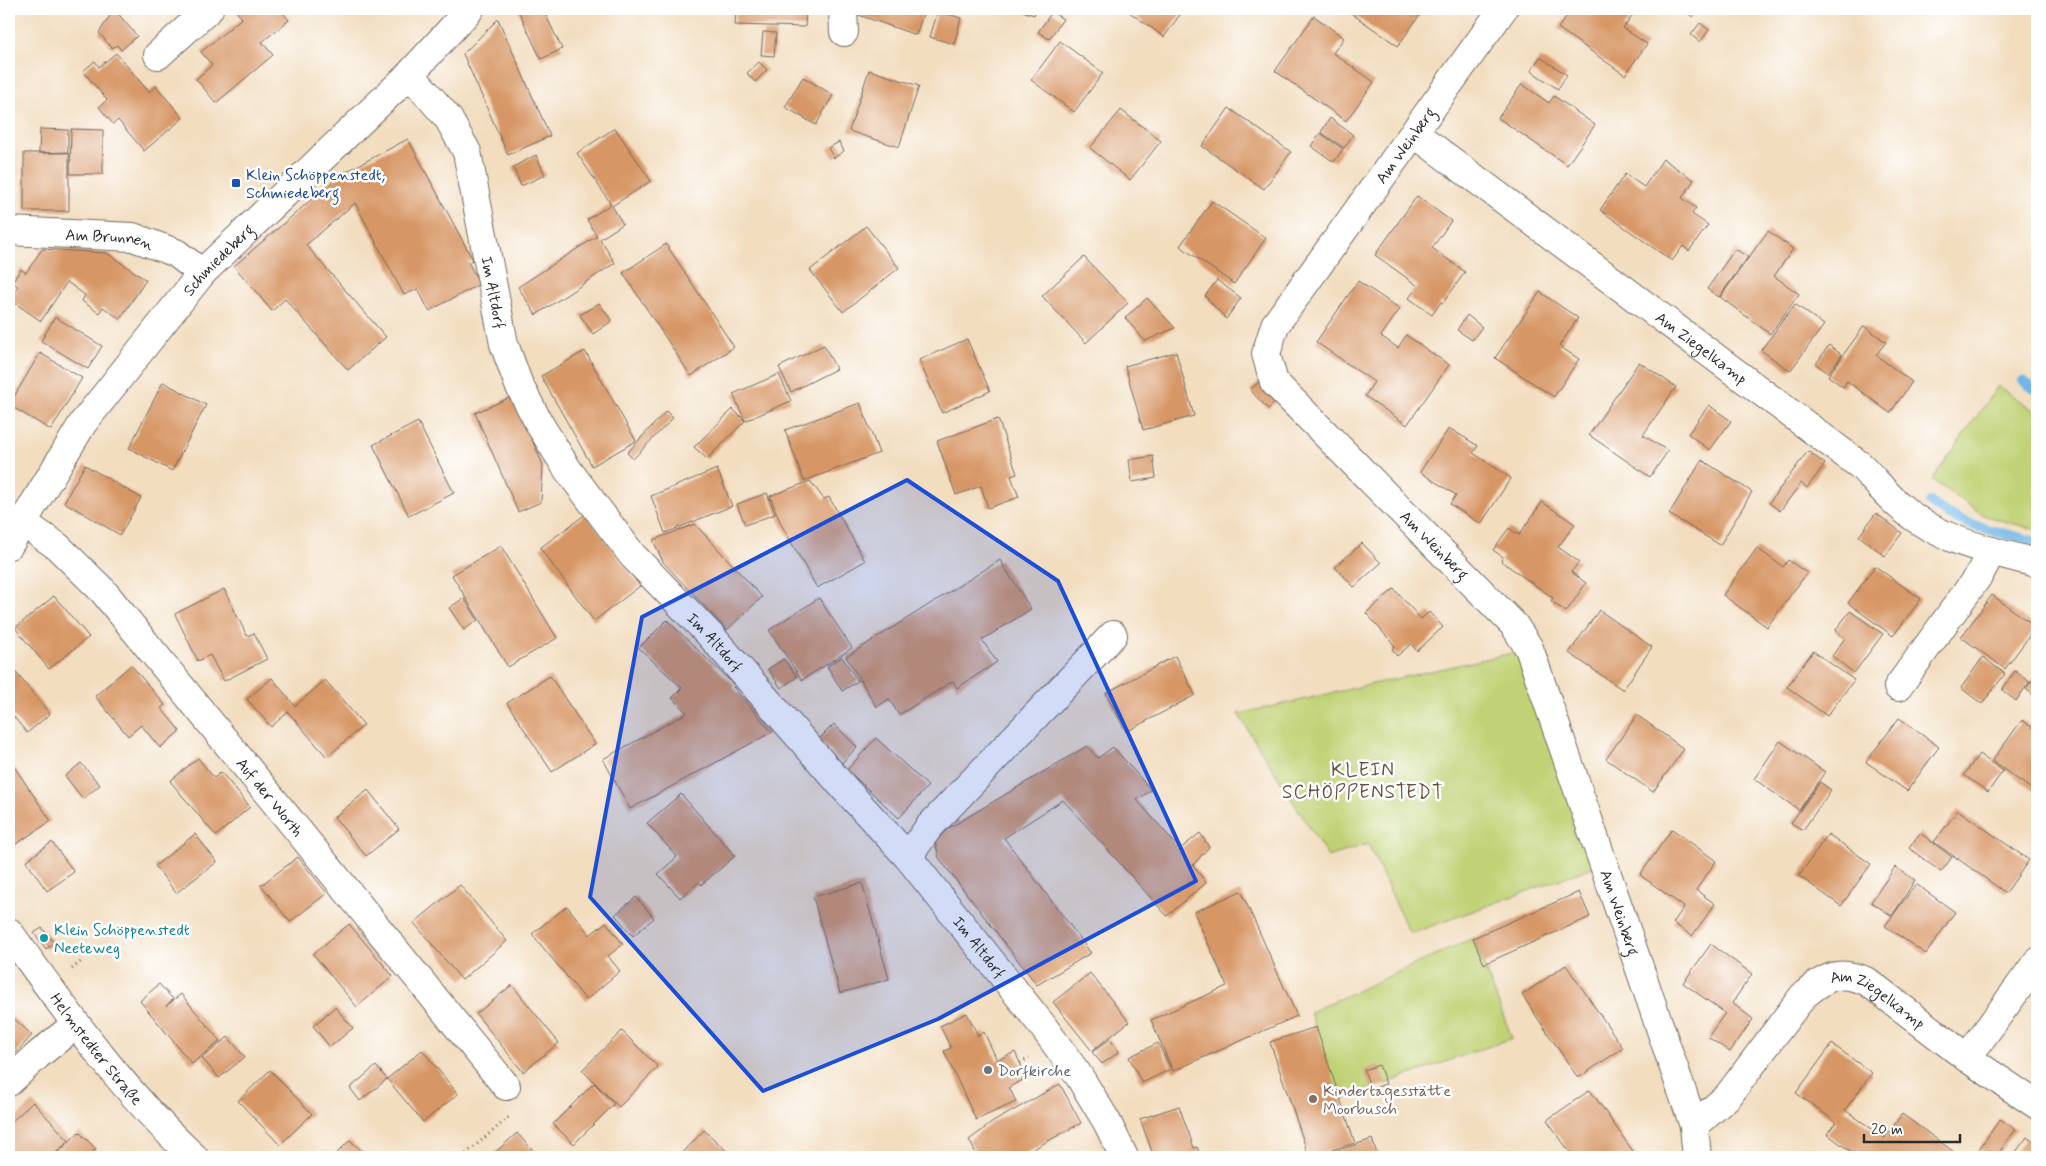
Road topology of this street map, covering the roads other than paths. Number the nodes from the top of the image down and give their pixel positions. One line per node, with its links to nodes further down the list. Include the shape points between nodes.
1 (209, 9): 4 (street)
2 (470, 9): 5 (street, Schmiedeberg)
3 (1504, 9): 6 (street, Am Weinberg)
4 (158, 55)
5 (410, 74): 8 (street, Schmiedeberg); 14 (street, Im Altdorf, via 448,118 467,152 504,344 519,385 568,470 633,556 711,636)
6 (1414, 133): 10 (street, Am Ziegelkamp, via 1862,466 1919,521 1953,539); 22 (street, Am Weinberg, via 1275,326 1266,354 1274,382 1514,625 1528,648)
7 (9, 231): 8 (street, Am Brunnen, via 133,237 176,253)
8 (202, 273): 9 (street, Schmiedeberg, via 83,422)
9 (16, 534): 20 (street, Auf der Worth, via 57,546 103,591)
10 (1992, 551): 11 (street, Am Ziegelkamp); 13 (street, via 1979,575)
11 (2037, 563)
12 (1113, 635): 14 (street, via 929,827)
13 (1898, 687)
14 (908, 857): 24 (street, Im Altdorf, via 1080,1076)
15 (9, 932): 17 (street, Helmstedter Straße)
16 (2037, 962): 18 (street)
17 (75, 1025): 19 (street); 23 (street, Helmstedter Straße, via 132,1094)
18 (1968, 1058): 21 (street, Am Ziegelkamp); 22 (street, Am Ziegelkamp, via 1868,982 1841,974 1817,985 1804,996 1728,1096)
19 (9, 1082)
20 (506, 1086)
21 (2037, 1105)
22 (1694, 1126): 25 (street, Am Weinberg)
23 (194, 1157)
24 (1124, 1157)
25 (1697, 1157)

